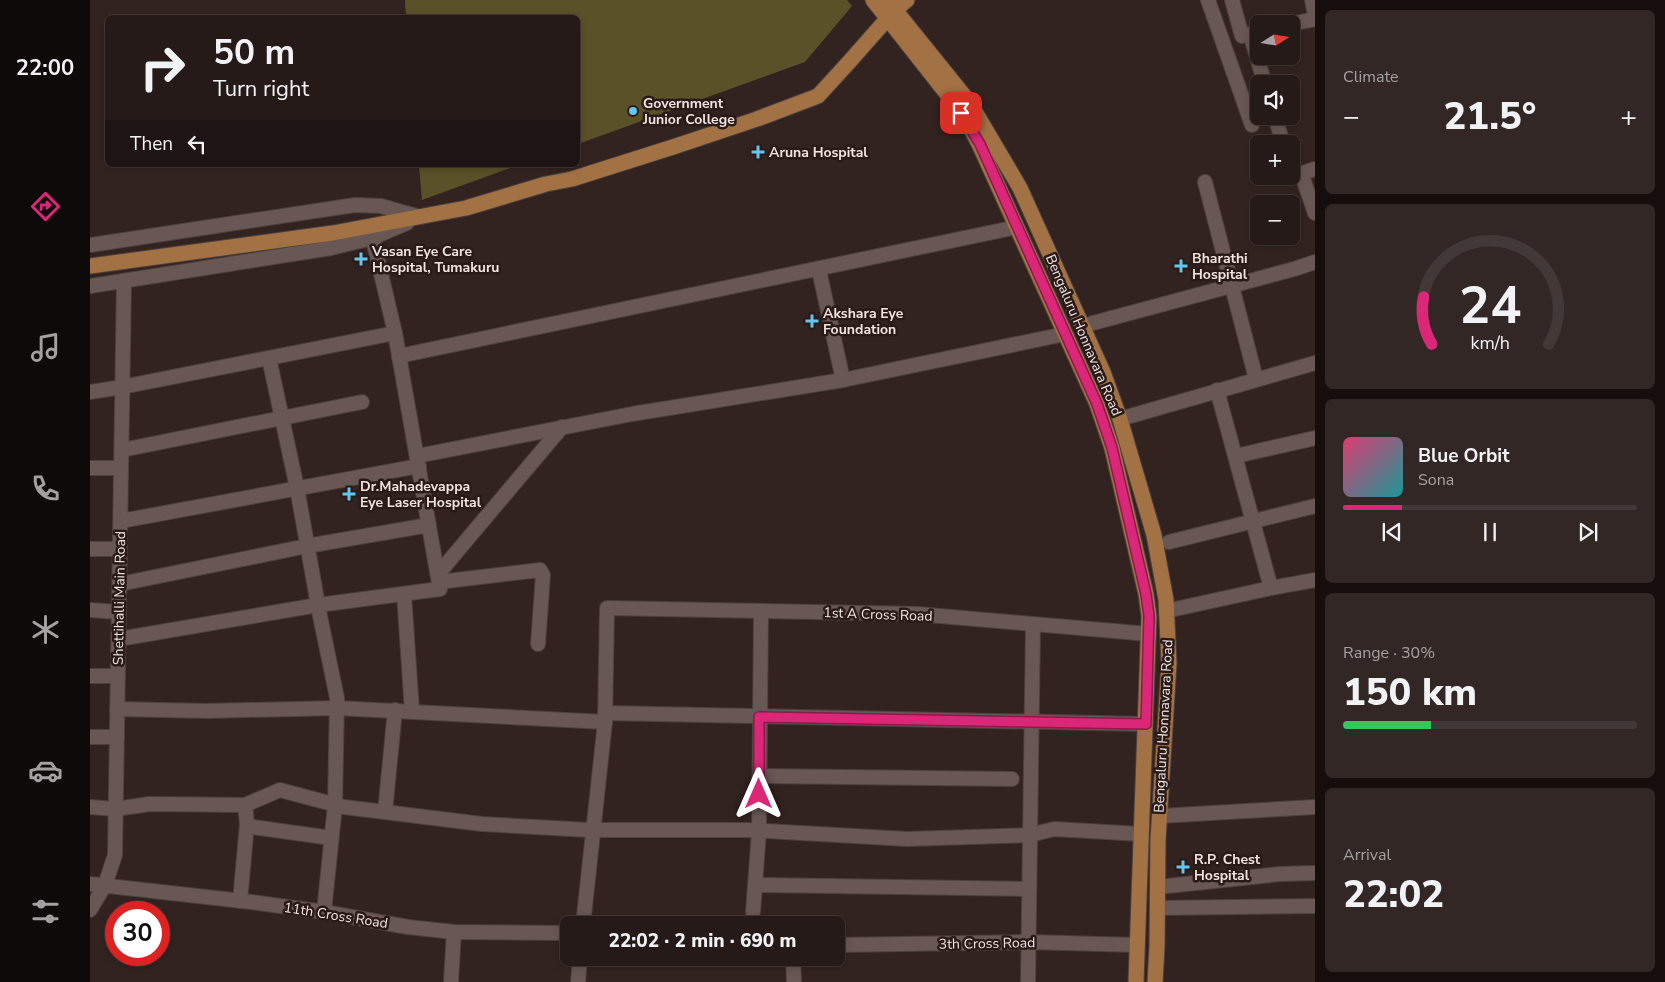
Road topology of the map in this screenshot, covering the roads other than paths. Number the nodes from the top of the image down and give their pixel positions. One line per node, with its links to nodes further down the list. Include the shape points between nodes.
1 (873, 0): 6 (main road, Bengaluru Honnavara Road)
2 (907, 0): 6 (main road)
3 (1208, 0): 10 (street)
4 (1232, 0): 9 (street)
5 (1312, 0): 7 (street)
6 (890, 9): 17 (main road, via 818,96 572,179); 18 (main road, Bengaluru Honnavara Road, via 970,127); 27 (main road, Bengaluru Honnavara Road, via 970,103 1020,188)
7 (1315, 17): 8 (street)
8 (1300, 21)
9 (1250, 34): 10 (street)
10 (1222, 41): 11 (street)
11 (1250, 119)
12 (1315, 169): 13 (street)
13 (1300, 171)
14 (1300, 180): 16 (street)
15 (1205, 182): 26 (street)
16 (1315, 213)
17 (420, 217): 19 (main road); 20 (street, via 381,206 355,205)
18 (1017, 227): 23 (street); 29 (main road, Bengaluru Honnavara Road)
19 (371, 232): 22 (main road, via 333,234); 24 (street, via 331,248); 28 (street)
20 (90, 245)
21 (1315, 262): 26 (street)
22 (90, 266)
23 (819, 270): 30 (street); 34 (street)
24 (124, 280): 25 (street); 35 (street, Shettihalli Main Road)
25 (90, 286)
26 (1233, 286): 27 (street); 33 (street)
27 (1082, 326): 40 (main road, Bengaluru Honnavara Road)
28 (395, 333): 30 (street); 31 (street)
29 (1065, 334): 34 (street); 68 (main road, Bengaluru Honnavara Road, via 1097,404 1112,448 1146,594)
30 (399, 356): 45 (street)
31 (269, 358): 35 (street); 39 (street)
32 (1315, 363): 33 (street)
33 (1256, 379): 36 (street)
34 (843, 380): 41 (street)
35 (122, 387): 37 (street); 43 (street, Shettihalli Main Road)
36 (1218, 390): 40 (street); 44 (street)
37 (90, 392)
38 (362, 402): 39 (street)
39 (282, 418): 43 (street); 48 (street)
40 (1120, 419): 64 (main road, Bengaluru Honnavara Road, via 1154,535)
41 (562, 427): 45 (street); 57 (street)
42 (1315, 438): 44 (street)
43 (122, 450): 47 (street, Shettihalli Main Road)
44 (1236, 456): 50 (street)
45 (418, 461): 48 (street); 52 (street)
46 (90, 468): 47 (street)
47 (121, 468): 51 (street, Shettihalli Main Road)
48 (297, 488): 51 (street); 54 (street)
49 (1315, 506): 50 (street)
50 (1253, 520): 53 (street); 60 (street)
51 (121, 521): 56 (street, Shettihalli Main Road)
52 (429, 525): 54 (street); 57 (street)
53 (1169, 542)
54 (307, 546): 59 (street); 62 (street)
55 (90, 549): 56 (street)
56 (120, 549): 59 (street, Shettihalli Main Road)
57 (438, 578): 61 (street, via 440,589); 70 (street, via 540,570 543,575)
58 (1315, 580): 60 (street)
59 (120, 584): 65 (street, Shettihalli Main Road)
60 (1271, 588): 64 (street)
61 (404, 594): 62 (street); 76 (street)
62 (318, 605): 69 (street); 73 (street, via 338,698)
63 (90, 610): 65 (street)
64 (1166, 611): 91 (main road, Bengaluru Honnavara Road, via 1169,663)
65 (119, 612): 69 (street, Shettihalli Main Road)
66 (761, 612): 67 (street, 1st A Cross Road, via 917,614); 77 (street, 1st A Cross Road, via 607,608); 78 (street)
67 (1033, 625): 68 (street, 1st A Cross Road); 79 (street)
68 (1148, 634): 80 (main road, Bengaluru Honnavara Road)
69 (119, 639): 72 (street, Shettihalli Main Road)
70 (538, 644)
71 (90, 676): 72 (street)
72 (118, 676): 74 (street, Shettihalli Main Road)
73 (337, 708): 74 (street); 75 (street); 86 (street)
74 (117, 709): 82 (street, Shettihalli Main Road)
75 (395, 710): 76 (street); 90 (street)
76 (412, 711): 77 (street)
77 (605, 717): 78 (street); 93 (street)
78 (759, 717): 79 (street); 83 (street)
79 (1032, 722): 80 (street); 96 (street)
80 (1146, 724): 95 (main road, Bengaluru Honnavara Road)
81 (90, 737): 82 (street)
82 (117, 737): 89 (street, Shettihalli Main Road)
83 (759, 776): 84 (street); 94 (street)
84 (1012, 779)
85 (245, 805): 86 (street, via 280,790); 89 (street, via 150,804); 92 (street)
86 (335, 805): 90 (street); 97 (street)
87 (90, 807): 89 (street)
88 (1315, 807): 91 (street)
89 (115, 808): 100 (street, Shettihalli Main Road, via 115,855)
90 (385, 812): 93 (street, via 482,824)
91 (1160, 816): 102 (main road, Bengaluru Honnavara Road)
92 (247, 824): 97 (street); 104 (street)
93 (594, 830): 94 (street); 110 (street)
94 (759, 831): 96 (street, via 907,839); 101 (street)
95 (1141, 834): 96 (street, via 1054,829); 115 (main road, Bengaluru Honnavara Road)
96 (1030, 835): 103 (street)
97 (331, 838): 108 (street)
98 (1315, 873): 102 (street)
99 (90, 884): 100 (street, 11th Cross Road)
100 (105, 885): 104 (street, 11th Cross Road); 107 (street, Shettihalli Main Road)
101 (755, 885): 103 (street); 109 (street)
102 (1158, 887): 106 (main road, Bengaluru Honnavara Road)
103 (1029, 889): 113 (street)
104 (240, 900): 108 (street, 11th Cross Road)
105 (1315, 906): 106 (street)
106 (1157, 908): 123 (main road, Bengaluru Honnavara Road)
107 (90, 910)
108 (324, 912): 111 (street, 11th Cross Road)
109 (753, 912)
110 (585, 916)
111 (454, 932): 112 (street, 11th Cross Road); 118 (street)
112 (560, 933)
113 (1028, 942): 114 (street, 3th Cross Road); 115 (street, 3th Cross Road); 121 (street)
114 (845, 945)
115 (1137, 945): 122 (main road, Bengaluru Honnavara Road)
116 (579, 966): 119 (street)
117 (793, 966): 120 (street)
118 (451, 982)
119 (578, 982)
120 (794, 982)
121 (1028, 982)
122 (1136, 982)
123 (1155, 982)

